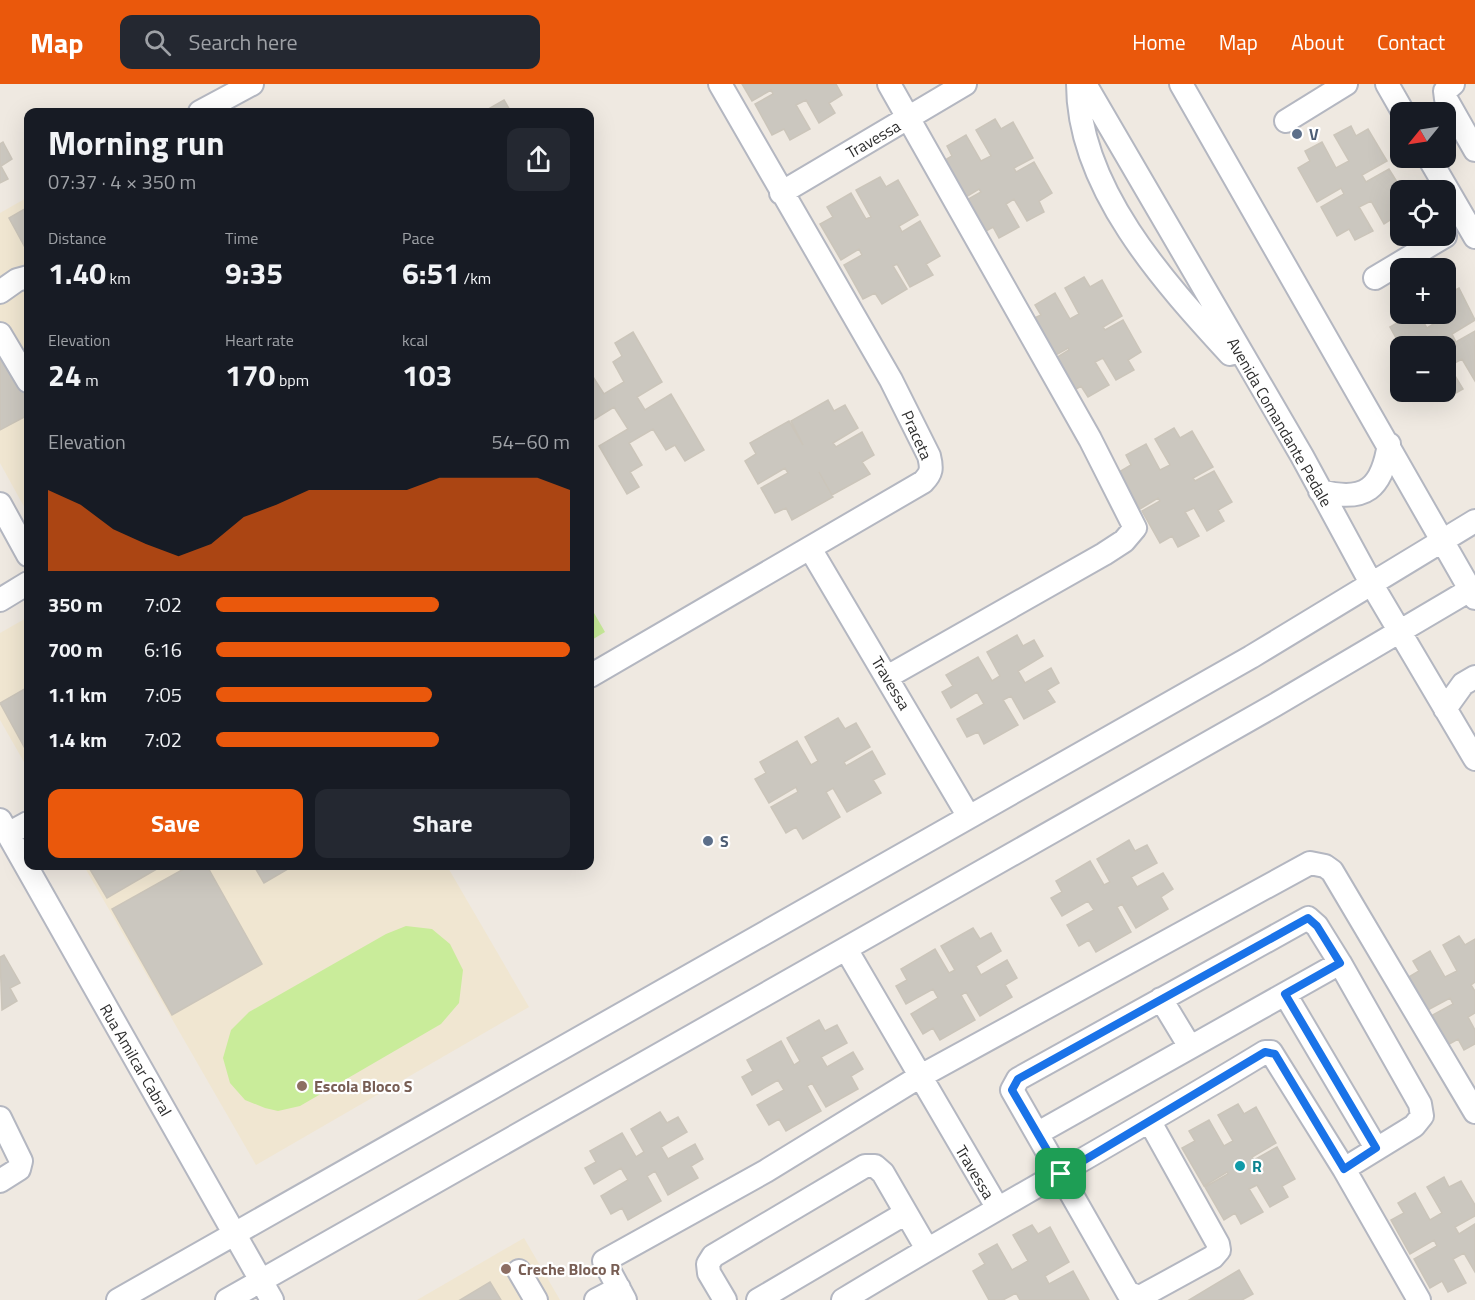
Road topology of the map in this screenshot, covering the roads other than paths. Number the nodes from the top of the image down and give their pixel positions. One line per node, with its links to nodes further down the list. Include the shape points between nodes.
1 (252, 84): 12 (street)
2 (720, 84): 17 (street, Praceta)
3 (889, 84): 13 (street)
4 (965, 84): 13 (street, Travessa)
5 (1078, 84): 26 (street, via 1088,148 1119,214 1159,273)
6 (1085, 84): 26 (street, Avenida Comandante Pedale)
7 (1181, 84): 27 (street)
8 (1346, 84): 14 (street)
9 (1387, 84): 11 (street)
10 (1453, 84): 15 (street, via 1445,91 1446,99)
11 (1398, 102)
12 (207, 108)
13 (909, 118): 17 (street, Travessa); 40 (street, via 1090,439 1135,528 1124,542)
14 (1286, 121)
15 (1475, 150)
16 (1435, 168): 18 (street)
17 (781, 193): 33 (street, Praceta, via 891,380 932,468 923,482)
18 (1471, 230): 19 (street)
19 (1456, 233)
20 (1427, 246): 22 (street)
21 (24, 278): 23 (street)
22 (1376, 278)
23 (0, 292)
24 (0, 334): 25 (street)
25 (24, 374)
26 (1258, 385): 28 (street, Avenida Comandante Pedale)
27 (1389, 444): 28 (street, via 1383,472 1372,487 1350,495); 31 (street)
28 (1320, 491): 34 (street, Avenida Comandante Pedale)
29 (0, 504): 32 (street)
30 (1475, 521): 31 (street)
31 (1442, 539): 34 (street); 36 (street)
32 (24, 548)
33 (811, 550): 39 (street, Praceta); 40 (street, Travessa)
34 (1371, 583): 38 (street, Avenida Comandante Pedale); 44 (street, via 1251,657)
35 (24, 585): 37 (street)
36 (1473, 592): 38 (street)
37 (0, 600)
38 (1400, 632): 42 (street, Avenida Comandante Pedale); 49 (street)
39 (594, 674)
40 (887, 677): 44 (street, Travessa)
41 (1475, 677): 42 (street, via 1463,684)
42 (1445, 708): 43 (street, Avenida Comandante Pedale)
43 (1475, 759)
44 (969, 817): 65 (street)
45 (24, 824): 46 (street)
46 (4, 827): 47 (street, Rua Amilcar Cabral)
47 (24, 862)
48 (28, 870): 65 (street, Rua Amilcar Cabral)
49 (846, 949): 54 (street, Travessa); 68 (street)
50 (1340, 963): 51 (street); 52 (street, via 1308,918); 59 (street, via 1420,1104 1422,1116 1414,1126)
51 (1285, 994): 53 (street); 59 (street)
52 (1161, 999): 53 (street); 58 (street, via 1018,1079 1012,1090)
53 (1190, 1047): 58 (street)
54 (919, 1077): 55 (street, via 1310,863 1332,871); 63 (street, Travessa); 69 (street, via 766,1171 604,1261)
55 (1475, 1112)
56 (0, 1118): 62 (street, via 21,1161 19,1169)
57 (1150, 1122): 60 (street, via 1265,1052 1271,1052); 61 (street); 61 (street, via 1218,1244 1219,1251 1213,1257 1134,1297 1128,1293)
58 (1038, 1133): 61 (street)
59 (1376, 1148): 60 (street)
60 (1344, 1169): 77 (street)
61 (1061, 1174): 63 (street)
62 (0, 1182)
63 (997, 1207): 66 (street)
64 (906, 1213): 66 (street); 74 (street, via 883,1173 875,1166 865,1166 713,1256 708,1264 709,1273); 75 (street)
65 (235, 1234): 68 (street, Rua Amilcar Cabral); 70 (street)
66 (927, 1249): 76 (street)
67 (519, 1271): 72 (street)
68 (267, 1290): 71 (street)
69 (622, 1294): 73 (street)
70 (118, 1300)
71 (227, 1300)
72 (536, 1300)
73 (596, 1300)
74 (724, 1300)
75 (758, 1300)
76 (843, 1300)
77 (1419, 1300)

